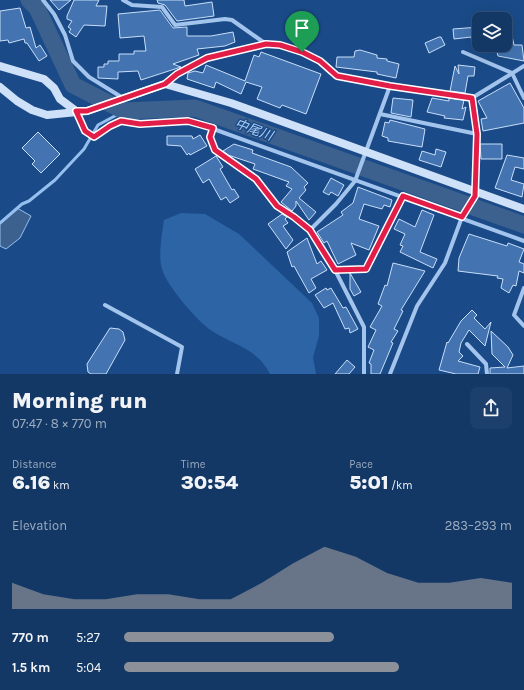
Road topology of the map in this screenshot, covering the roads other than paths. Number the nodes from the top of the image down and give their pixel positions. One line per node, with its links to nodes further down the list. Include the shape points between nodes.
1 (43, 0): 13 (street, via 65,35 73,61 89,77)
2 (123, 0): 3 (street, via 138,6 162,7 174,25 232,20)
3 (266, 44): 8 (street, via 207,58 177,74); 9 (street, via 280,45 302,52 320,61 337,76)
4 (463, 52): 7 (street)
5 (0, 66): 14 (street, via 44,79 54,88 60,99)
6 (524, 66): 7 (street)
7 (512, 73): 11 (street); 12 (street)
8 (165, 84): 13 (street); 18 (street, via 231,103)
9 (390, 86): 11 (street); 15 (street)
10 (0, 87): 14 (street, via 32,110 47,115)
11 (472, 98): 17 (street)
12 (524, 98)
13 (125, 99): 14 (street, via 87,111)
14 (76, 111): 16 (street, via 85,131 94,137 121,121 140,124 188,121)
15 (380, 114): 17 (street); 18 (street)
16 (213, 128): 19 (street); 24 (street, via 210,137 215,150 256,179 277,206)
17 (477, 134): 20 (street)
18 (365, 153): 19 (street); 20 (street)
19 (355, 181): 21 (street); 24 (street)
20 (475, 194): 22 (street); 23 (street)
21 (403, 196): 23 (street); 26 (street, via 366,269)
22 (524, 209)
23 (462, 217): 25 (street); 33 (street, via 445,263 417,306)
24 (310, 230): 26 (street)
25 (524, 241)
26 (335, 270): 32 (street, via 364,327)
27 (524, 288): 29 (street, via 514,316)
28 (105, 305): 31 (street, via 182,347)
29 (524, 326)
30 (467, 344): 34 (street, via 486,364)
31 (177, 374)
32 (364, 374)
33 (390, 374)
34 (487, 374)

